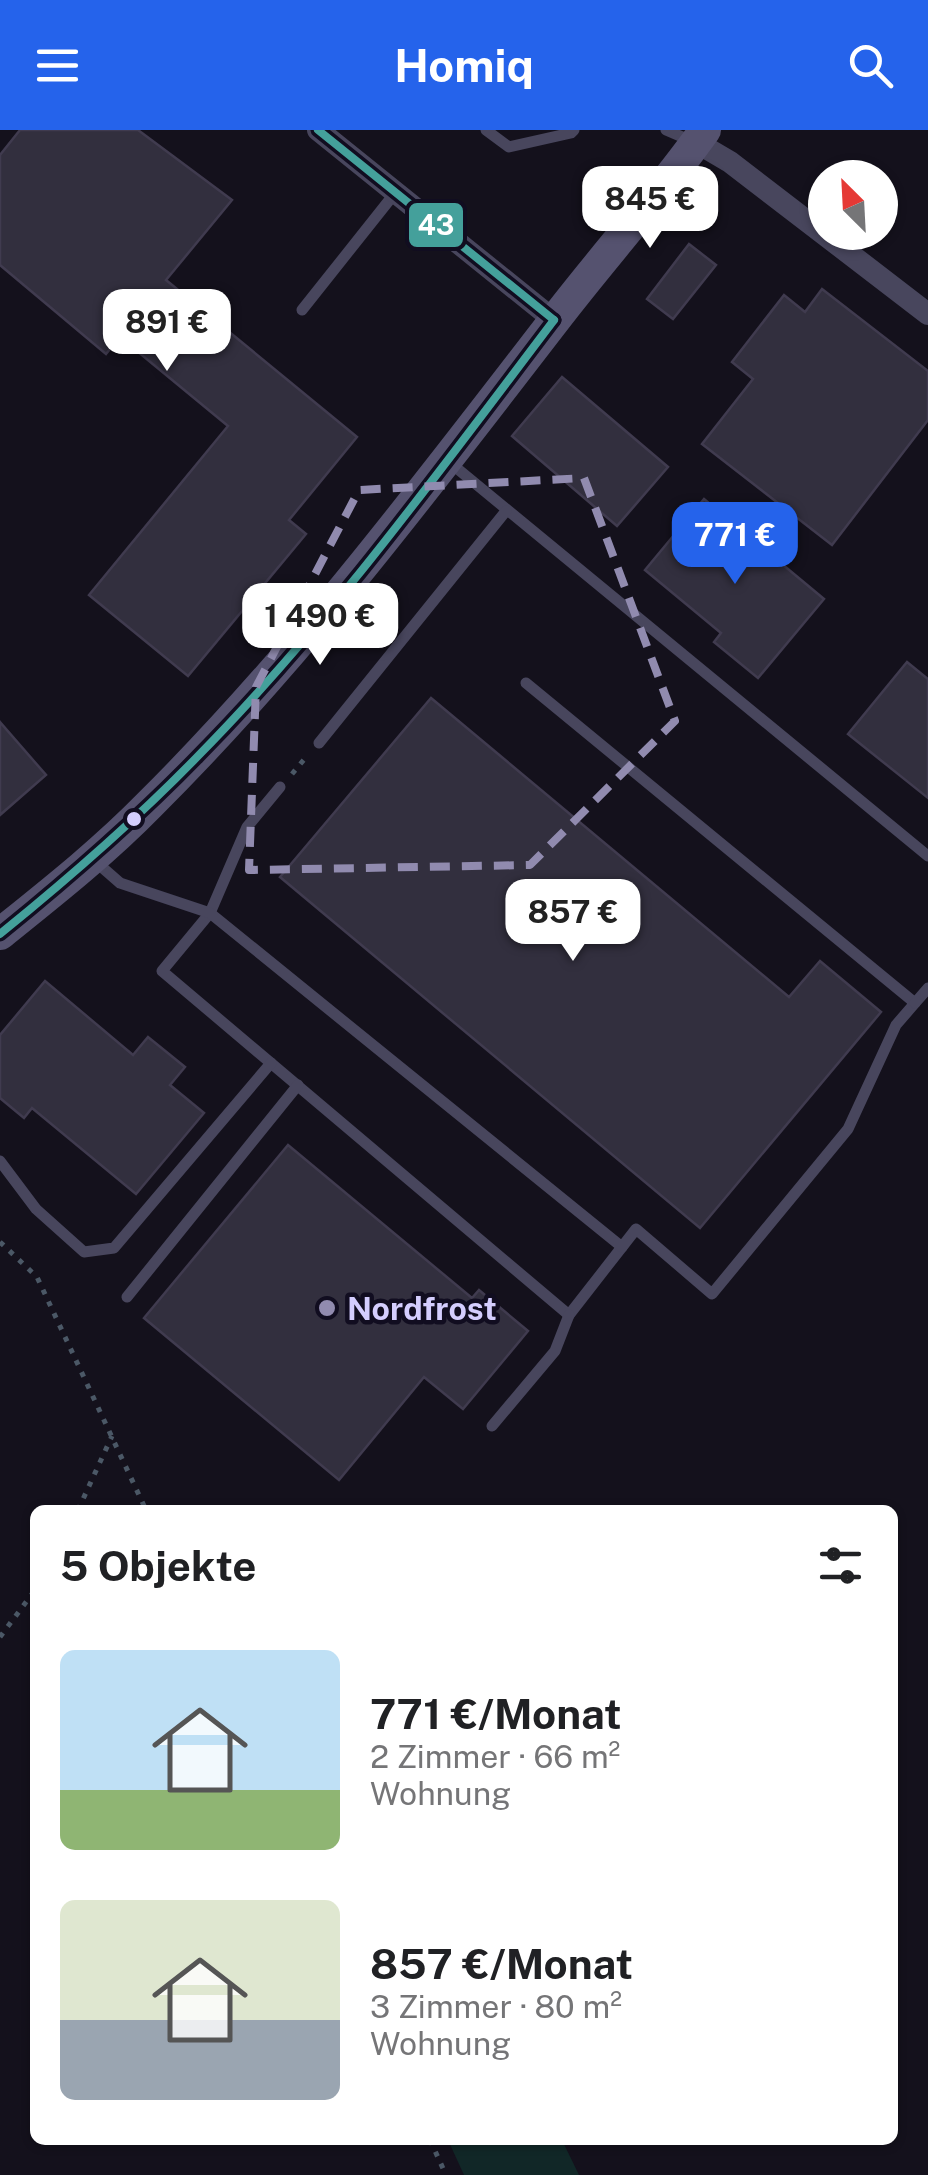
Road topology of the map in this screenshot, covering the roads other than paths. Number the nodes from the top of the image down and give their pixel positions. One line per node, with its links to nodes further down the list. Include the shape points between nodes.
1 (486, 130): 2 (lane, via 509,147)
2 (574, 130)
3 (324, 132): 5 (street)
4 (689, 134): 7 (street); 8 (street)
5 (396, 193): 6 (lane); 8 (street)
6 (302, 310)
7 (928, 314)
8 (554, 320): 9 (street)
9 (448, 461): 10 (lane); 15 (street, via 241,710)
10 (506, 510): 12 (lane); 14 (lane)
11 (526, 682): 19 (lane)
12 (318, 743)
13 (280, 788): 16 (lane, via 247,827)
14 (928, 856)
15 (92, 859): 16 (lane, via 120,883); 17 (street)
16 (210, 913): 20 (lane, via 162,971); 23 (lane)
17 (0, 934)
18 (928, 988): 19 (lane)
19 (915, 1003): 23 (lane, via 896,1024 848,1130 712,1294 636,1229)
20 (271, 1063): 21 (lane); 22 (lane, via 114,1248 84,1252 36,1209)
21 (298, 1085): 24 (lane); 25 (lane)
22 (0, 1160)
23 (622, 1247): 25 (lane)
24 (127, 1297)
25 (570, 1314): 26 (lane, via 555,1351)
26 (492, 1426)

